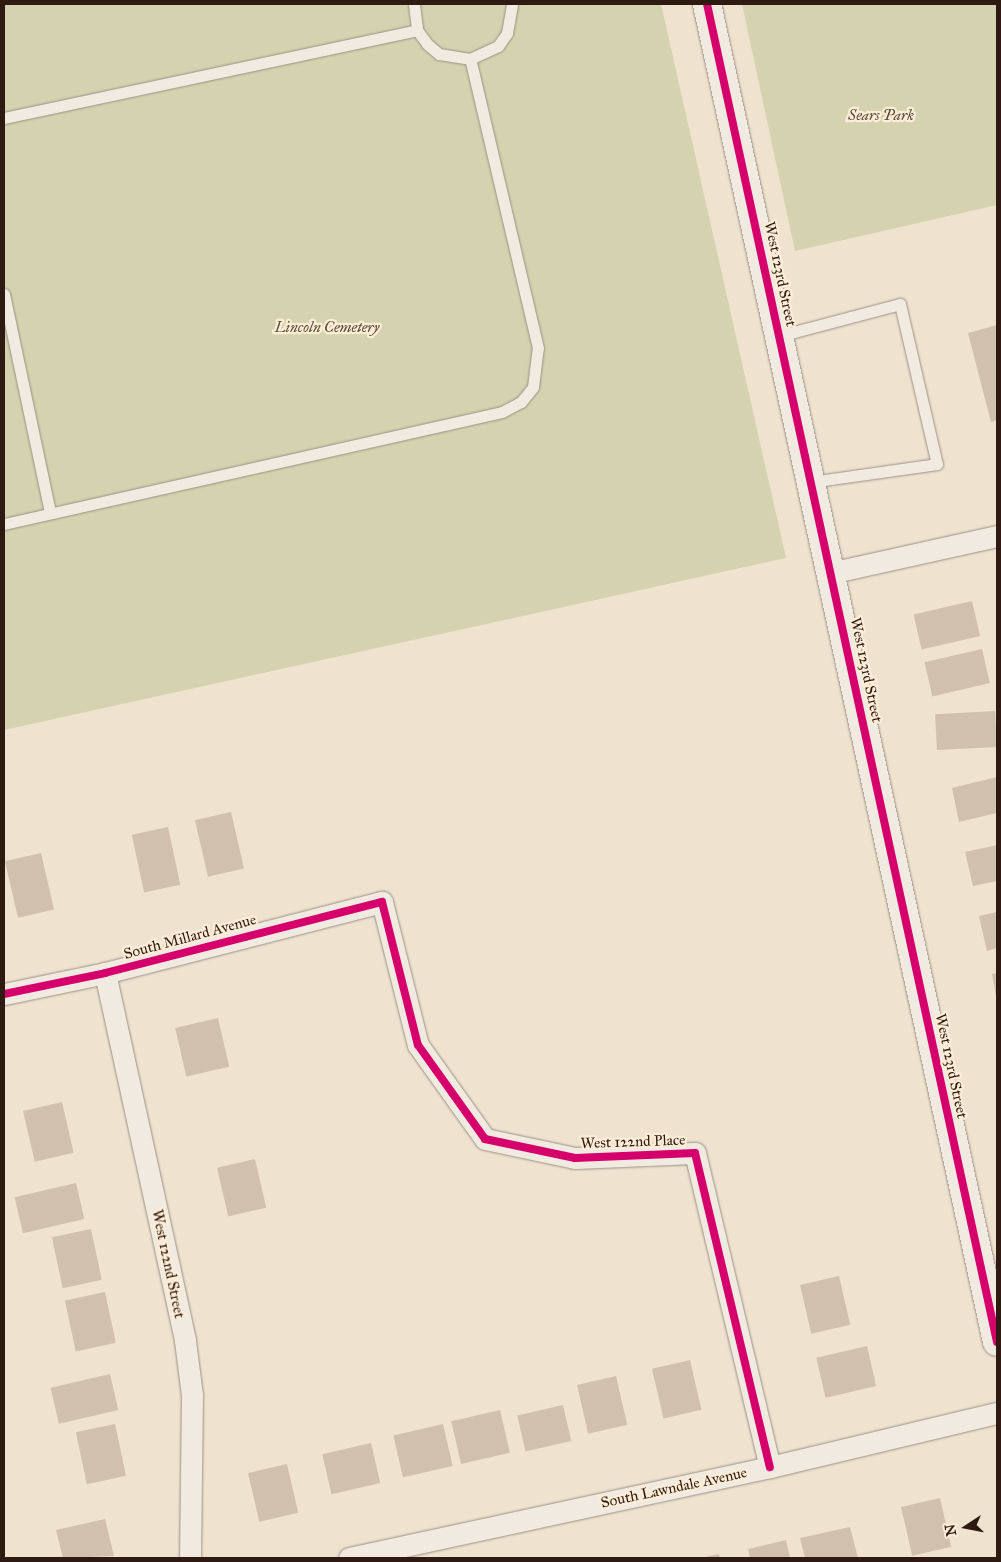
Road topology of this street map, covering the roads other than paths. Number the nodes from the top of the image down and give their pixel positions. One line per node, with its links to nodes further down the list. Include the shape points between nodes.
1 (414, 4): 4 (lane)
2 (512, 4): 5 (lane, via 512,18 498,46)
3 (707, 4): 8 (street, West 123rd Street)
4 (417, 30): 5 (lane, via 439,54); 6 (lane)
5 (470, 59): 10 (lane, via 538,348 533,387 521,402 502,412)
6 (4, 118)
7 (4, 294): 10 (lane)
8 (779, 336): 9 (street, West 123rd Street); 9 (lane, via 900,304 937,464)
9 (811, 482): 13 (street, West 123rd Street)
10 (50, 513): 11 (lane)
11 (4, 524)
12 (997, 536): 13 (street)
13 (830, 572): 17 (street, West 123rd Street)
14 (382, 902): 15 (street, South Millard Avenue); 19 (street, West 122nd Place, via 418,1045 485,1139 575,1158 695,1154)
15 (105, 974): 16 (street, South Millard Avenue); 20 (street, West 122nd Street, via 185,1341 192,1395)
16 (4, 994)
17 (997, 1342)
18 (997, 1413): 19 (street, South Lawndale Avenue)
19 (770, 1467): 21 (street, South Lawndale Avenue)
20 (190, 1558)
21 (349, 1558)

